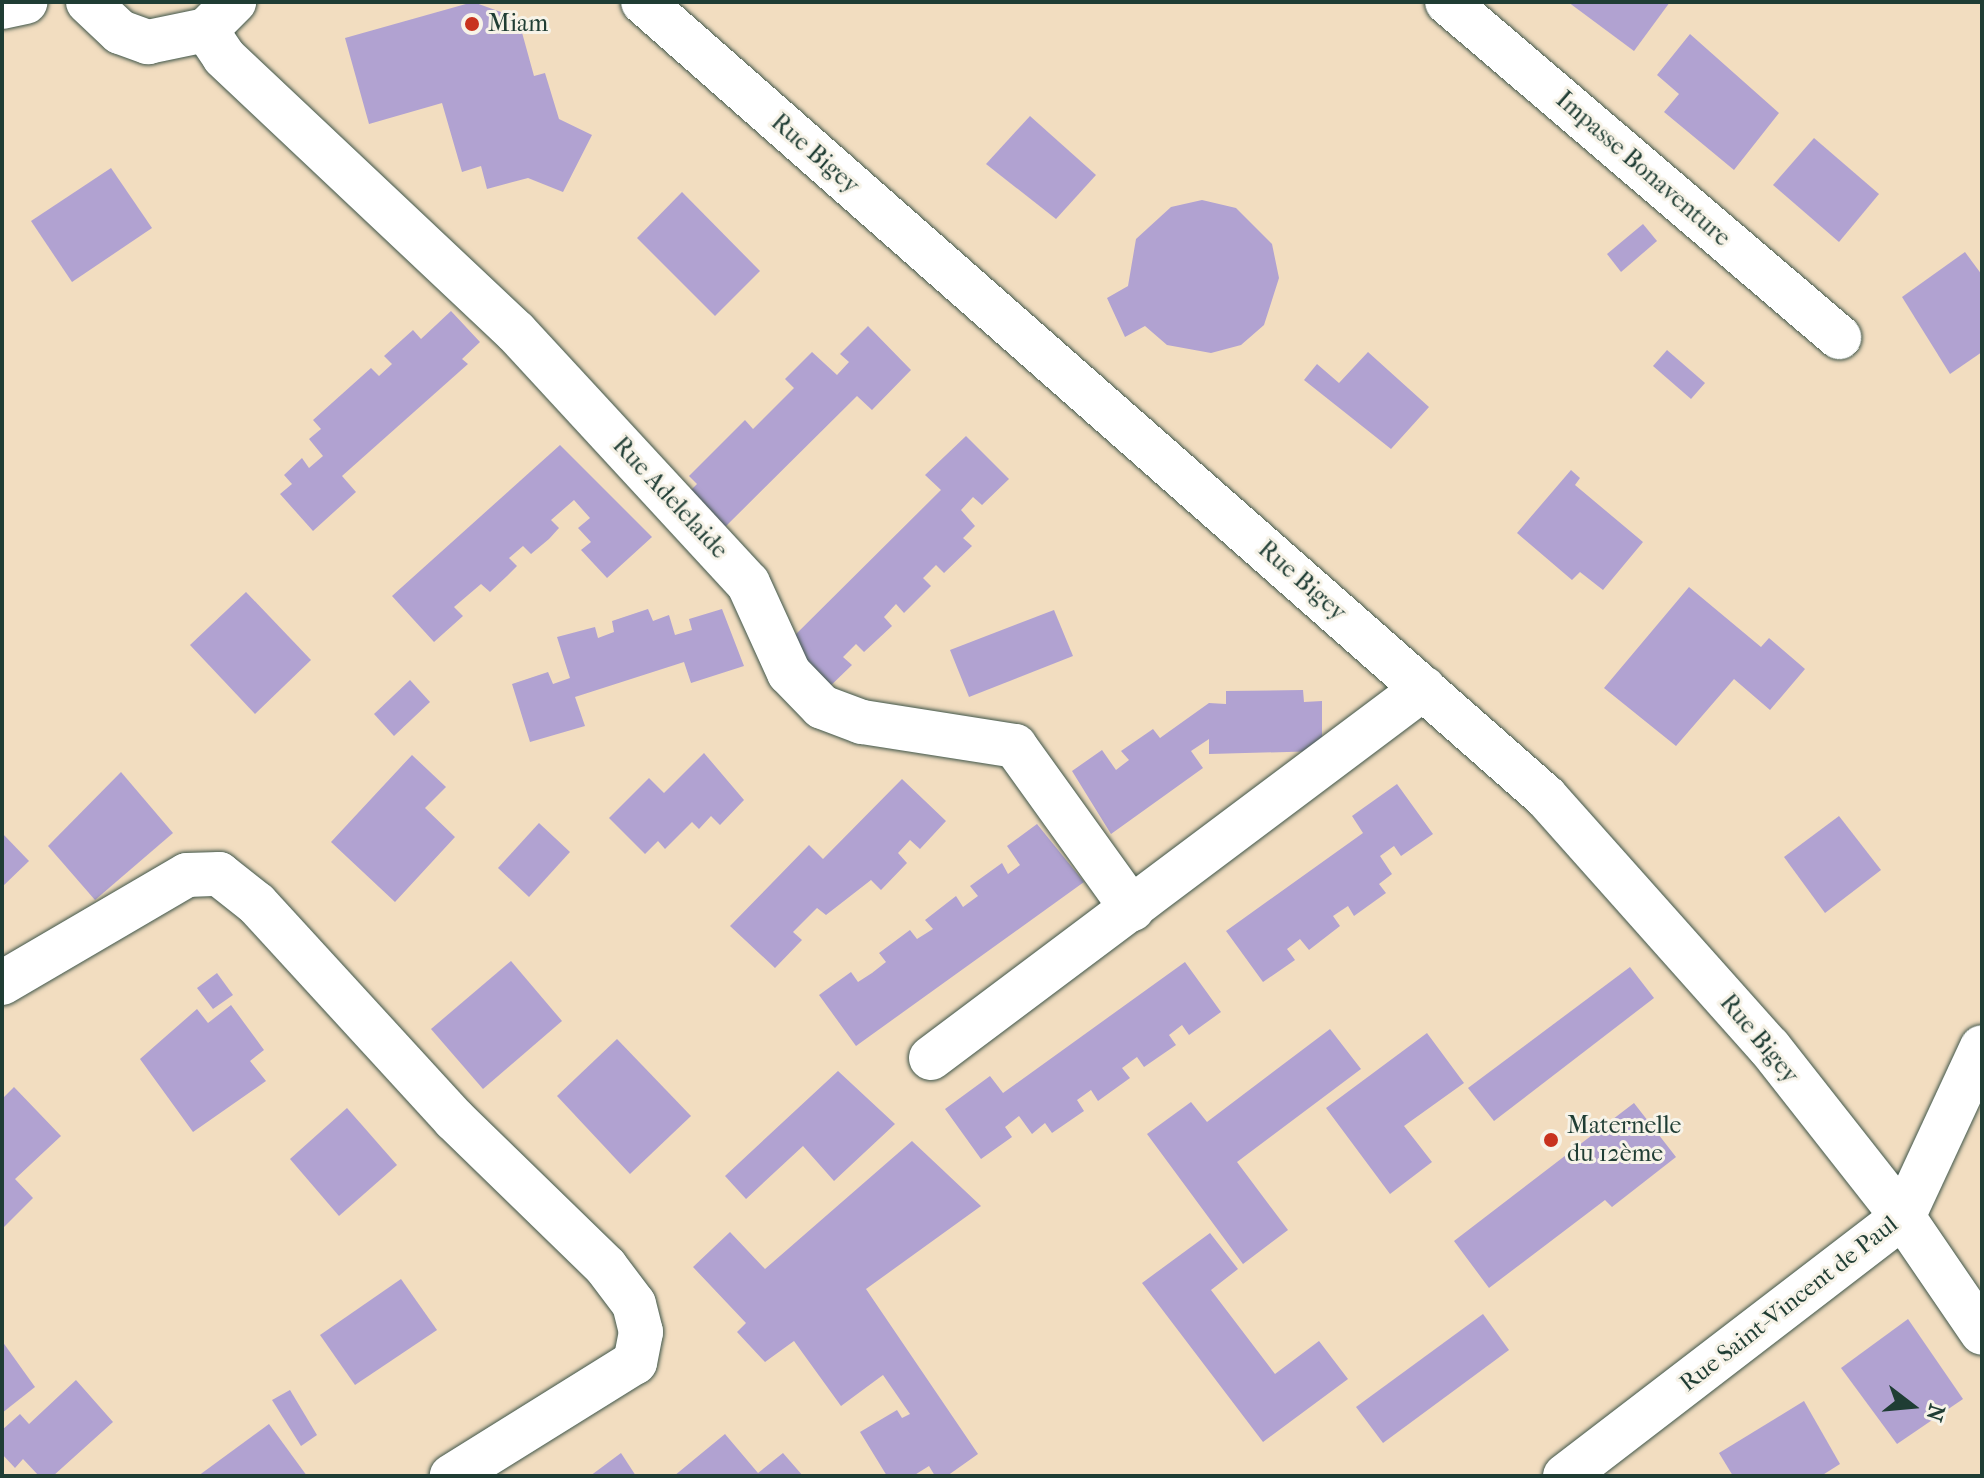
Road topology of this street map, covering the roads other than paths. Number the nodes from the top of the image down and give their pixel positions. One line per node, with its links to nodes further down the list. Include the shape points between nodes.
1 (25, 2): 5 (street)
2 (88, 2): 6 (street, via 120,32 148,42)
3 (643, 2): 8 (street, Rue Bigey)
4 (1447, 2): 7 (street, Impasse Bonaventure)
5 (2, 7)
6 (220, 16): 9 (street, Rue Adelelaide, via 224,57 516,332 748,583 789,673 822,707 862,722 1015,746)
7 (1839, 337)
8 (1424, 688): 9 (street); 13 (street, Rue Bigey, via 1546,797 1769,1047)
9 (1132, 909): 12 (street)
10 (2, 983): 16 (street, via 187,875 219,874 257,904 454,1119 606,1267 634,1304 641,1332 635,1362)
11 (1982, 1047): 13 (street, Rue Saint-Vincent de Paul)
12 (931, 1058)
13 (1903, 1217): 14 (street, Rue Bigey); 15 (street, Rue Saint-Vincent de Paul)
14 (1982, 1333)
15 (1585, 1470)
16 (452, 1476)

